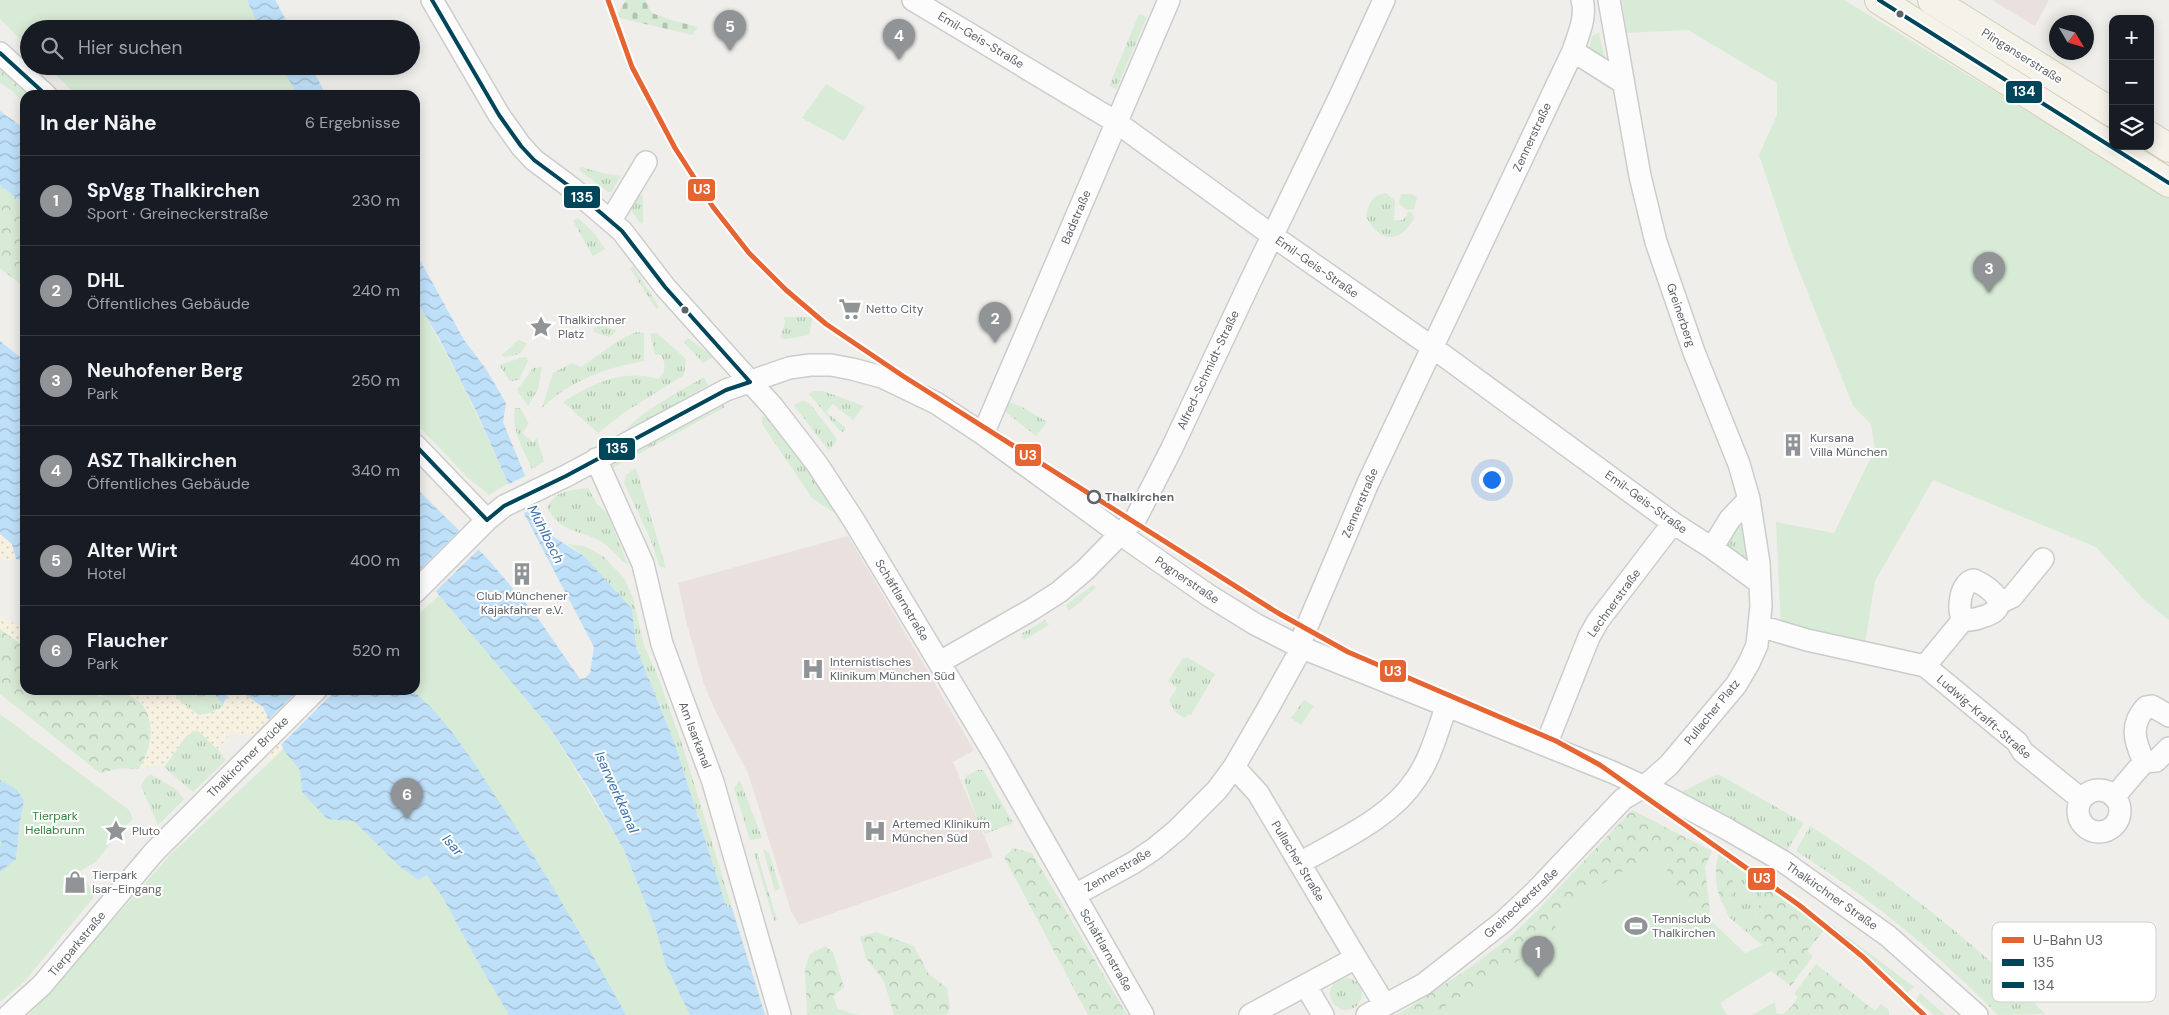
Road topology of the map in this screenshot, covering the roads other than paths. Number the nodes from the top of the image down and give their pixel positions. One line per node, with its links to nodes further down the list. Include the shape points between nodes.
1 (432, 0): 21 (street, Schäftlarnstraße, via 499,116 521,146 534,160)
2 (913, 0): 16 (street, Emil-Geis-Straße)
3 (1169, 0): 16 (street, Badstraße)
4 (1384, 0): 22 (street, Alfred-Schmidt-Straße)
5 (1582, 0): 9 (street, Zennerstraße, via 1583,20)
6 (1609, 0): 13 (street, Greinerberg)
7 (1879, 0): 20 (main road)
8 (1932, 0): 15 (main road, Plinganserstraße)
9 (1573, 51): 13 (street); 23 (street, Zennerstraße)
10 (0, 52): 11 (street)
11 (20, 71)
12 (25, 75): 14 (street)
13 (1622, 82): 28 (street, Greinerberg, via 1656,242 1694,352 1739,464)
14 (41, 90)
15 (2109, 111)
16 (1116, 122): 22 (street, Emil-Geis-Straße); 25 (street, Badstraße)
17 (2154, 139): 18 (main road)
18 (2169, 148)
19 (646, 162): 21 (street)
20 (2169, 183)
21 (611, 220): 24 (street, Schäftlarnstraße, via 665,287)
22 (1273, 236): 23 (street, Emil-Geis-Straße); 31 (street, Alfred-Schmidt-Straße, via 1161,472 1136,518)
23 (1432, 347): 29 (street, Emil-Geis-Straße); 39 (street, Zennerstraße, via 1368,483)
24 (750, 382): 25 (street, Pognerstraße, via 790,368 810,365 852,369 912,390); 27 (street, via 726,390); 40 (street, Schäftlarnstraße, via 817,464)
25 (983, 434): 31 (street, Pognerstraße)
26 (420, 451): 30 (street)
27 (596, 459): 30 (street, via 504,506); 59 (street, Am Isarkanal, via 643,564 662,644 713,782)
28 (1749, 499): 32 (street, via 1730,519); 34 (street, Greinerberg)
29 (1673, 524): 32 (street, Emil-Geis-Straße); 45 (street, Lechnerstraße, via 1598,621)
30 (481, 526): 35 (street)
31 (1120, 534): 39 (street, Pognerstraße, via 1216,600); 40 (street, Alfred-Schmidt-Straße, via 1055,595)
32 (1712, 548): 34 (street, Emil-Geis-Straße)
33 (2042, 559): 36 (street, via 2012,597)
34 (1760, 583): 38 (street, Greinerberg)
35 (420, 587)
36 (1999, 603): 37 (street, via 1994,614); 37 (street, via 1996,595 1971,580 1963,589)
37 (1963, 620): 41 (street)
38 (1760, 626): 41 (street, Ludwig-Krafft-Straße, via 1807,640); 49 (street, Pullacher Platz, via 1749,663 1736,685 1669,765)
39 (1300, 647): 43 (street, Pognerstraße); 48 (street, Zennerstraße)
40 (940, 662): 54 (street, Schäftlarnstraße)
41 (1925, 666): 51 (street, Ludwig-Krafft-Straße)
42 (311, 695): 52 (street, Thalkirchner Brücke)
43 (1447, 705): 45 (street, Pognerstraße); 53 (street, via 1423,766 1406,792 1379,816)
44 (2169, 716): 47 (street, via 2152,706 2146,707 2139,716 2134,735)
45 (1546, 745): 49 (street, Pognerstraße)
46 (2169, 748): 47 (street, via 2156,761)
47 (2144, 762): 50 (street)
48 (1234, 767): 53 (street, Pullacher Straße, via 1258,793); 54 (street, Zennerstraße, via 1196,812 1154,849)
49 (1645, 786): 57 (street, Greineckerstraße, via 1623,799 1534,893 1485,937 1424,984); 63 (street, Thalkirchner Straße, via 1784,862 1832,895 1888,936)
50 (2114, 797): 51 (street, via 2104,790 2097,790); 51 (street, via 2120,807 2119,818 2110,830 2104,832 2089,831 2080,822 2077,810)
51 (2081, 799)
52 (180, 824): 58 (street, Tierparkstraße, via 42,985)
53 (1300, 863): 55 (street, Pullacher Straße)
54 (1074, 895): 60 (street, Schäftlarnstraße)
55 (1356, 958): 56 (street); 57 (street, Pullacher Straße)
56 (1306, 986): 61 (street); 62 (street)
57 (1376, 1010)
58 (9, 1015)
59 (780, 1015)
60 (1144, 1015)
61 (1250, 1015)
62 (1322, 1015)
63 (1978, 1015)

